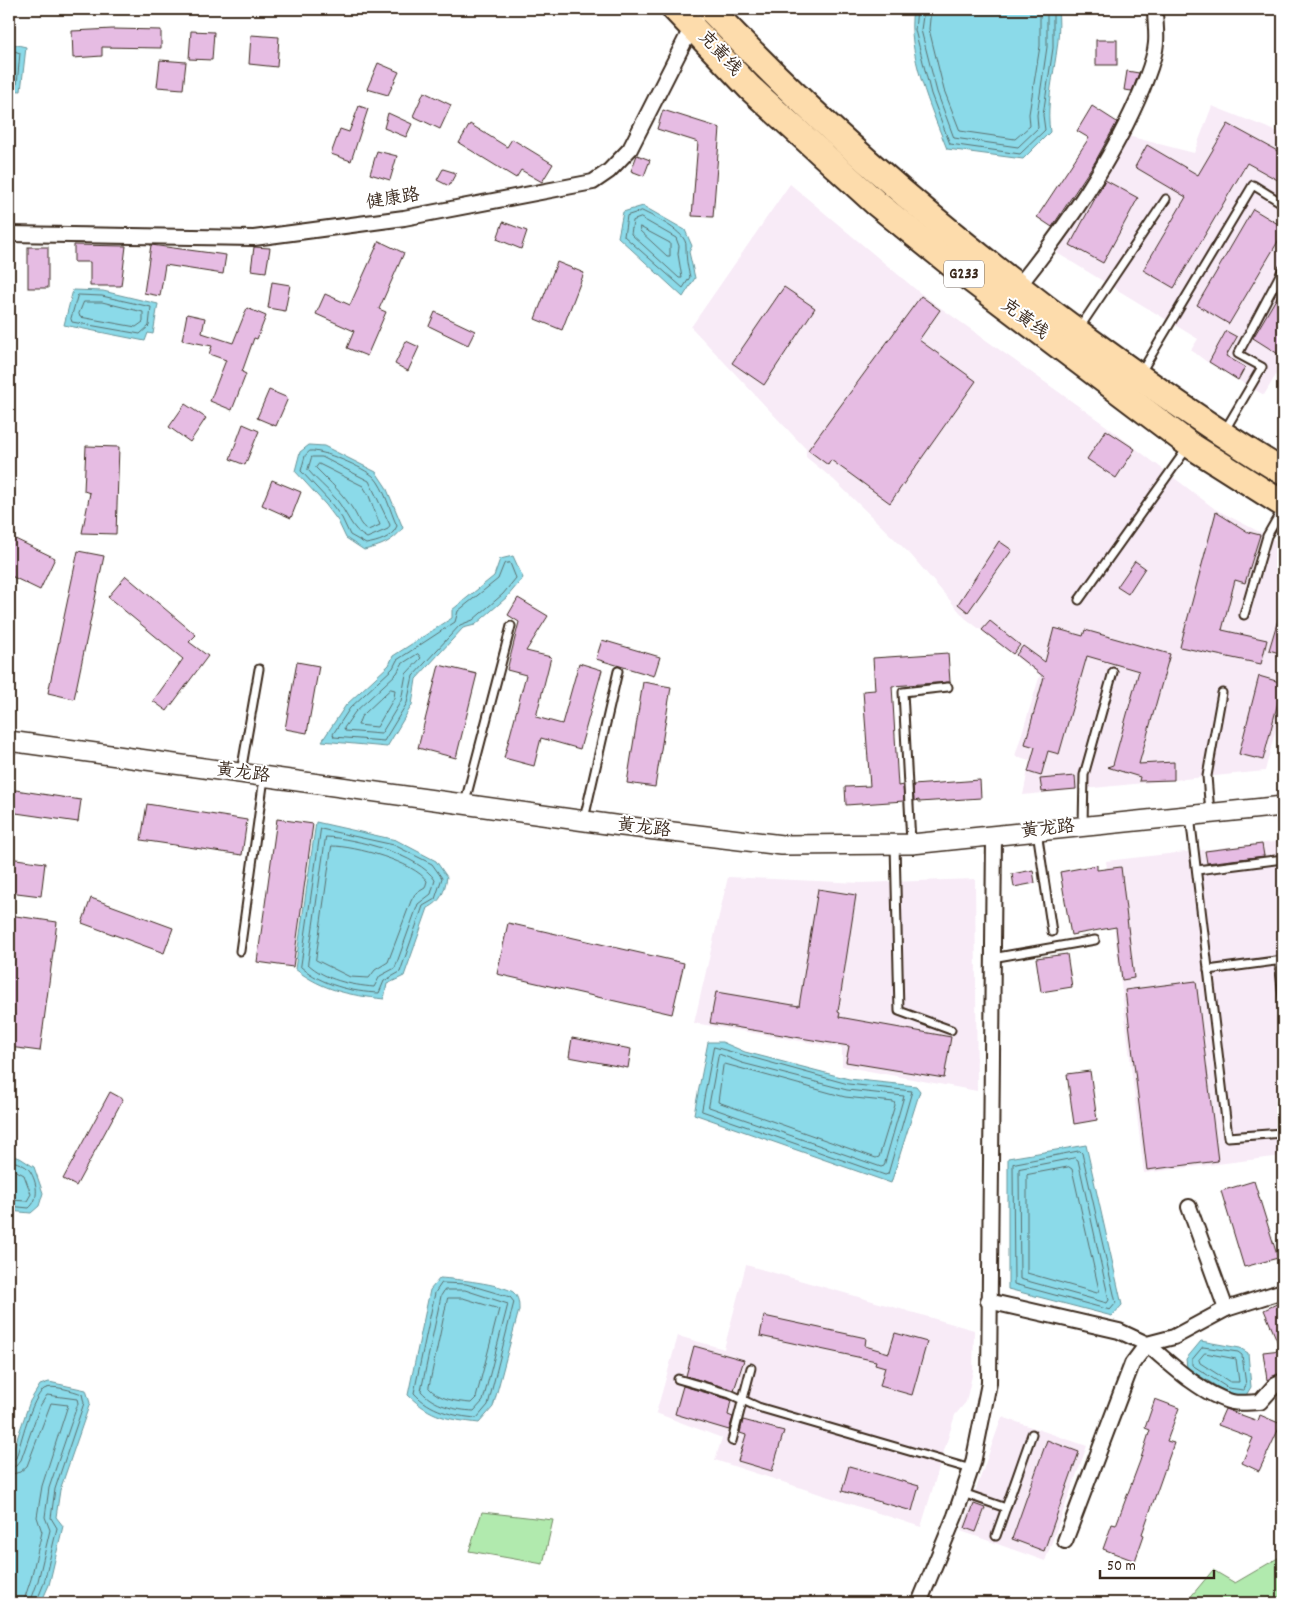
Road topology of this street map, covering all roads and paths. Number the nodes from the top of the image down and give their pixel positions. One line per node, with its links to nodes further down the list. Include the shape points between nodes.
1 (675, 9): 4 (highway, 克黄线 / G233)
2 (710, 9): 9 (highway, 克黄线 / G233, via 829,128)
3 (1155, 9): 9 (street, via 1156,43 1152,64 1134,108 1080,201)
4 (697, 18): 7 (street, 健康路, via 630,149 593,182 404,218 254,238); 13 (highway, 克黄线 / G233, via 757,95 876,204)
5 (1166, 199): 10 (lane)
6 (1282, 204): 11 (lane, via 1253,185)
7 (9, 234)
8 (1283, 269): 12 (lane, via 1238,354 1262,367)
9 (1017, 288): 10 (highway, 克黄线 / G233)
10 (1076, 331): 11 (highway, 克黄线 / G233)
11 (1138, 377): 12 (highway, 克黄线 / G233)
12 (1222, 436): 14 (highway, 克黄线 / G233)
13 (1190, 445): 15 (highway, 克黄线 / G233); 17 (lane)
14 (1283, 472)
15 (1283, 504)
16 (1283, 508): 18 (lane, via 1266,536)
17 (1079, 600)
18 (1244, 615)
19 (511, 626): 28 (lane)
20 (259, 669): 26 (lane)
21 (618, 671): 32 (lane)
22 (1114, 672): 33 (lane, via 1084,775)
23 (948, 687): 36 (lane, via 903,692)
24 (1222, 693): 30 (lane, via 1207,776)
25 (9, 741): 26 (main road, 黄龙路)
26 (241, 774): 27 (main road, 黄龙路)
27 (264, 777): 28 (main road, 黄龙路); 41 (lane)
28 (464, 804): 32 (main road, 黄龙路)
29 (1283, 806): 30 (main road, 黄龙路)
30 (1210, 814): 31 (main road, 黄龙路)
31 (1190, 816): 33 (main road, 黄龙路); 38 (lane)
32 (583, 821): 36 (main road, 黄龙路, via 782,846)
33 (1082, 827): 34 (main road, 黄龙路)
34 (1037, 832): 35 (main road, 黄龙路); 39 (lane)
35 (994, 836): 36 (main road, 黄龙路); 42 (street)
36 (903, 844): 46 (lane, via 899,1011)
37 (1283, 859): 38 (lane)
38 (1196, 870): 44 (lane)
39 (1052, 932)
40 (1095, 940): 42 (lane)
41 (240, 951)
42 (992, 958): 50 (street)
43 (1281, 961): 44 (lane); 45 (lane)
44 (1208, 970): 47 (lane, via 1228,1137)
45 (1283, 998)
46 (951, 1030)
47 (1283, 1133)
48 (1188, 1207): 51 (street)
49 (1283, 1291): 51 (street)
50 (988, 1301): 52 (street, via 1119,1332); 59 (street, via 989,1383)
51 (1226, 1309): 52 (street, via 1174,1338)
52 (1147, 1344): 55 (street, via 1174,1368 1233,1403 1260,1402 1276,1384); 63 (street, via 1132,1364)
53 (751, 1368): 56 (lane)
54 (678, 1380): 56 (lane)
55 (1283, 1381)
56 (743, 1400): 58 (lane); 59 (lane, via 758,1408)
57 (1032, 1434): 61 (lane)
58 (732, 1440)
59 (971, 1469): 60 (street)
60 (963, 1492): 61 (lane); 64 (street)
61 (1006, 1508): 62 (lane)
62 (996, 1536)
63 (1065, 1541)
64 (919, 1603)

